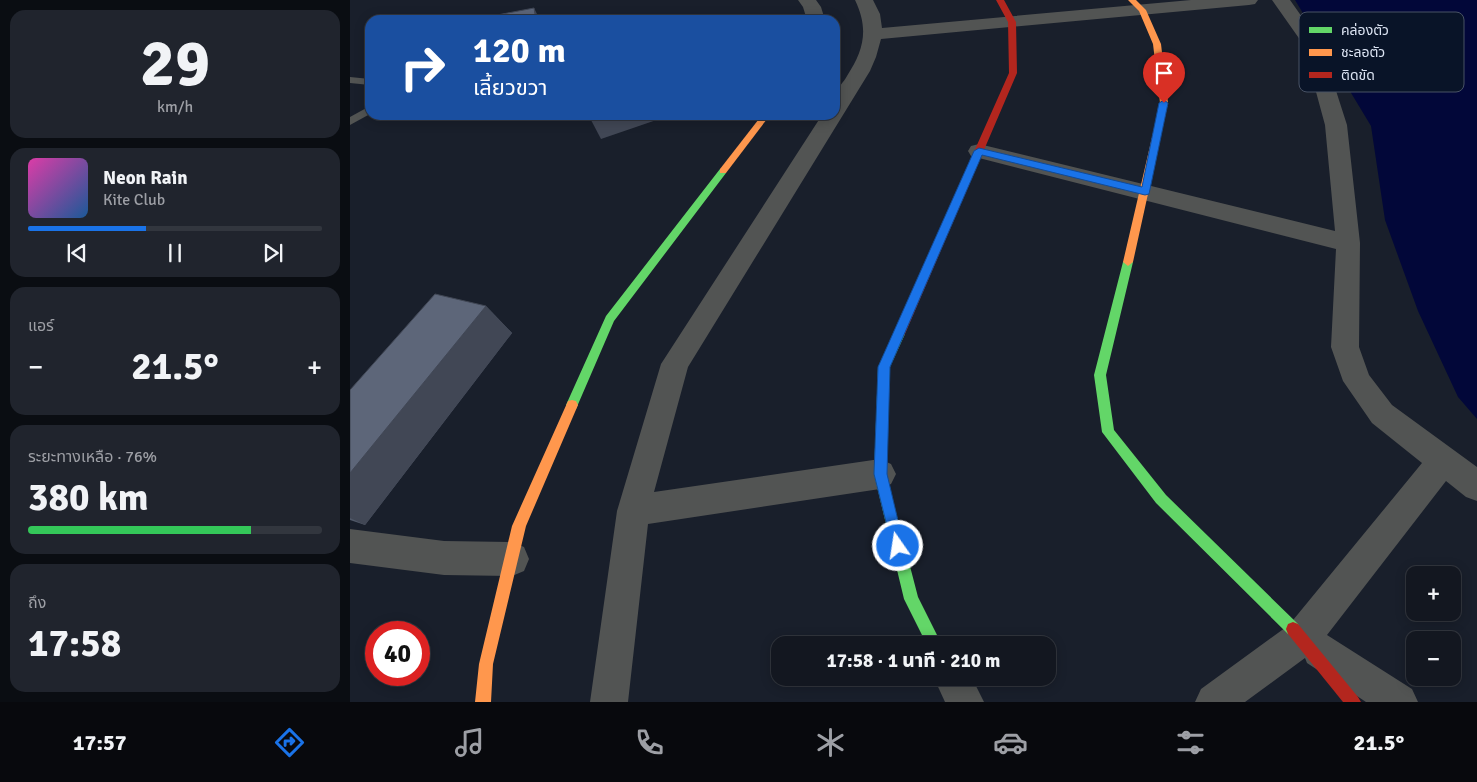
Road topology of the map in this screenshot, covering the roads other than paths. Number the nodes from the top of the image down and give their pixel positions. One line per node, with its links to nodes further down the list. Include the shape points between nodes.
1 (807, 0): 7 (street)
2 (864, 0): 10 (street, via 872,12)
3 (1000, 0): 8 (street)
4 (1249, 0): 6 (street)
5 (1281, 0): 9 (street)
6 (1137, 5): 8 (street); 20 (street, via 1157,44 1164,103)
7 (814, 15)
8 (1012, 22): 10 (street); 19 (street, via 1013,73)
9 (1299, 26)
10 (874, 34): 14 (street, via 870,54)
11 (350, 80): 12 (lane)
12 (365, 82)
13 (1326, 92): 21 (street, via 1336,125)
14 (840, 102)
15 (365, 112): 18 (lane)
16 (762, 120): 27 (street, via 610,319 519,526)
17 (829, 120): 25 (street, via 675,364)
18 (350, 122)
19 (979, 151): 20 (street); 23 (street, via 884,367)
20 (1145, 191): 21 (street); 29 (street, via 1100,375 1108,432 1161,499)
21 (1348, 243): 22 (street, via 1345,347 1357,381 1382,414)
22 (1442, 462): 24 (street); 29 (street)
23 (880, 474): 25 (street); 28 (street, via 911,599)
24 (1477, 486)
25 (633, 511): 32 (street)
26 (350, 546): 27 (street, via 444,558)
27 (512, 559): 31 (street, via 486,664)
28 (930, 636)
29 (1302, 638): 34 (street); 35 (street); 36 (street)
30 (956, 686): 33 (street)
31 (483, 702)
32 (609, 702)
33 (965, 702)
34 (1214, 702)
35 (1353, 702)
36 (1399, 702)

